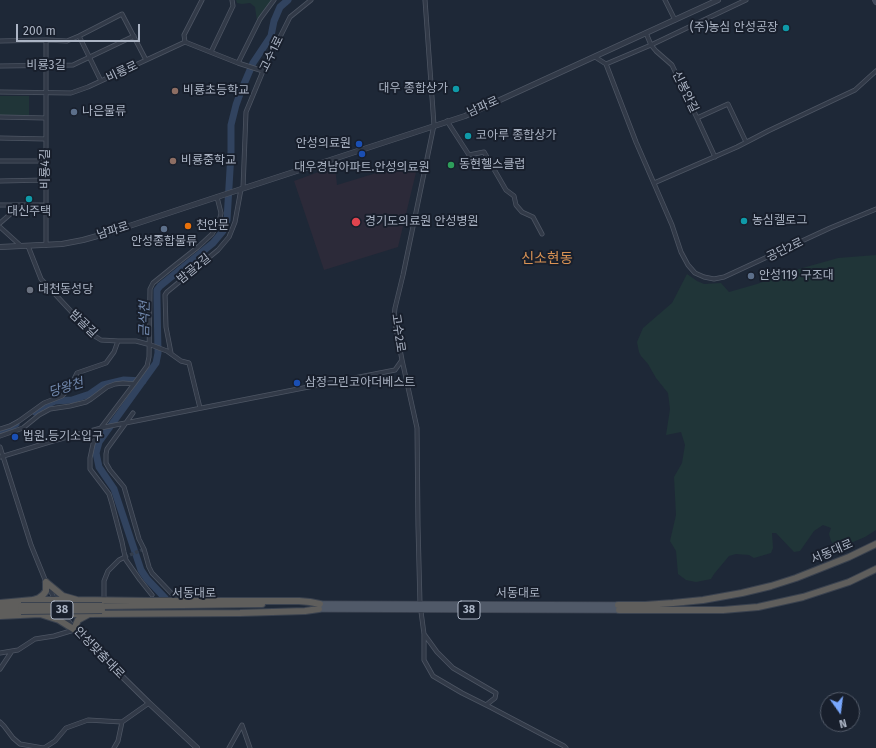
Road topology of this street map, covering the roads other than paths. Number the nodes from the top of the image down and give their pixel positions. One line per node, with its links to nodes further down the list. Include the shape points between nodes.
1 (202, 0): 15 (street, via 184,35)
2 (232, 0): 17 (street, via 233,6)
3 (274, 0): 21 (street, via 260,18)
4 (311, 0): 26 (street, 고수1로, via 290,17)
5 (425, 0): 34 (street, 고수2로)
6 (665, 0): 9 (street)
7 (718, 0): 9 (street, 남파로)
8 (746, 0): 16 (street)
9 (675, 20): 10 (street, 남파로)
10 (646, 33): 16 (street, 신봉안길); 18 (street, 남파로)
11 (79, 36): 12 (street, via 122,14); 13 (street, via 66,41); 19 (street)
12 (134, 36): 19 (street, 비룡3길); 20 (street)
13 (46, 40): 14 (street); 24 (street, 비룡4길)
14 (0, 41)
15 (185, 42): 17 (street); 20 (street, 비룡로)
16 (651, 45): 22 (street); 32 (street, 신봉안길, via 672,65)
17 (211, 52): 21 (street)
18 (595, 57): 22 (street); 33 (street, 남파로, via 465,116)
19 (90, 58): 24 (street, 비룡3길, via 74,66); 27 (street)
20 (146, 60): 27 (street, 비룡로)
21 (238, 63): 26 (street)
22 (606, 64): 43 (street, 공단2로)
23 (0, 66): 24 (street, 비룡3길)
24 (46, 66): 29 (street, 비룡4길)
25 (876, 71): 37 (street, via 855,90)
26 (263, 72): 44 (street, 고수1로, via 246,112)
27 (102, 81): 29 (street, 비룡로, via 71,93)
28 (0, 92): 29 (street, 비룡로)
29 (46, 93): 31 (street, 비룡4길)
30 (0, 117): 31 (street)
31 (46, 118): 36 (street, 비룡4길)
32 (697, 118): 37 (street, via 728,104); 38 (street, 신봉안길)
33 (447, 121): 34 (street, 남파로); 52 (street, via 469,155 484,152 506,190 514,196 516,205 522,212 533,217)
34 (434, 125): 44 (street, 남파로); 60 (street, 고수2로, via 395,308 394,317)
35 (0, 138): 36 (street)
36 (46, 139): 40 (street, 비룡4길)
37 (746, 142): 38 (street)
38 (715, 157): 43 (street)
39 (0, 161): 40 (street)
40 (46, 161): 42 (street, 비룡4길)
41 (0, 180): 42 (street)
42 (46, 180): 48 (street, 비룡4길)
43 (654, 183): 49 (street, 공단2로, via 688,265 695,273 714,279 724,277)
44 (241, 189): 45 (street, 남파로); 59 (street, 밤골2길, via 235,222 229,238 165,295)
45 (217, 197): 53 (street, 남파로, via 108,233 83,240); 58 (street, via 221,212 212,234 153,283 150,289)
46 (0, 205): 47 (street)
47 (17, 205): 48 (street); 50 (street)
48 (46, 205): 53 (street, 비룡4길)
49 (876, 209)
50 (0, 223)
51 (0, 226): 54 (street)
52 (542, 234)
53 (46, 245): 55 (street, 남파로)
54 (21, 246): 55 (street, 남파로); 56 (street, 남파로)
55 (28, 246): 57 (street, 밤골길, via 41,279 93,335 100,340)
56 (0, 247)
57 (118, 341): 58 (street, 밤골길, via 136,341); 65 (street, via 106,363 77,373 69,389 62,396 44,403 19,421)
58 (150, 345): 59 (street, 밤골길); 61 (street, via 147,366)
59 (169, 352): 62 (street, 밤골길, via 181,361 189,362)
60 (402, 360): 62 (street, 고수2로, via 396,370); 82 (street, via 417,428)
61 (135, 384): 66 (street); 67 (street, via 123,383 107,387 86,402 50,409 23,428)
62 (200, 408): 64 (street, 고수2로)
63 (133, 413): 64 (street)
64 (124, 424): 66 (street, 고수2로); 75 (street, via 107,449 106,463 124,487 152,573)
65 (0, 429)
66 (100, 429): 69 (street, 고수2로); 71 (street, via 93,444 90,469 109,494)
67 (0, 436)
68 (0, 447): 69 (street, 안성맞춤대로)
69 (2, 457): 73 (street, 안성맞춤대로)
70 (876, 544): 83 (highway, 서동대로 / 38, via 849,557 771,586 703,600)
71 (125, 557): 74 (street); 80 (street, via 108,571 104,581)
72 (876, 569): 83 (highway, 서동대로 / 38, via 849,582 803,597 758,607 723,610)
73 (46, 582): 76 (highway, via 46,591); 77 (highway, via 63,596); 79 (street, 안성맞춤대로)
74 (152, 595)
75 (175, 597)
76 (33, 600): 78 (highway); 79 (highway)
77 (77, 600): 79 (highway); 80 (highway)
78 (0, 603)
79 (56, 603): 88 (street, 안성맞춤대로)
80 (103, 605): 81 (highway, 서동대로 / 38); 85 (highway, 38, bridge)
81 (319, 607): 82 (main road, 서동대로 / 38); 89 (highway, via 305,611 240,613)
82 (420, 607): 83 (main road, 서동대로 / 38); 92 (street)
83 (618, 607)
84 (0, 608): 85 (highway, 38)
85 (21, 608): 86 (highway, 38)
86 (0, 612)
87 (40, 614): 88 (highway); 90 (highway); 91 (highway, via 59,620)
88 (63, 614): 89 (highway); 91 (street, 안성맞춤대로)
89 (89, 614): 91 (highway, via 78,620)
90 (0, 616)
91 (76, 630): 93 (street, via 35,639); 96 (street, 안성맞춤대로)
92 (424, 634): 97 (street, via 424,660 433,676); 97 (street, via 453,668 496,693 495,698)
93 (12, 651): 94 (street); 95 (street)
94 (0, 653)
95 (0, 669)
96 (148, 703): 99 (street); 102 (street, 안성맞춤대로)
97 (486, 705): 105 (street)
98 (0, 722): 100 (street, via 20,744)
99 (122, 722): 100 (street, via 88,720 66,728 55,741); 101 (street)
100 (44, 748)
101 (114, 748)
102 (197, 748)
103 (229, 748): 104 (street, via 242,725)
104 (250, 748)
105 (566, 748)

